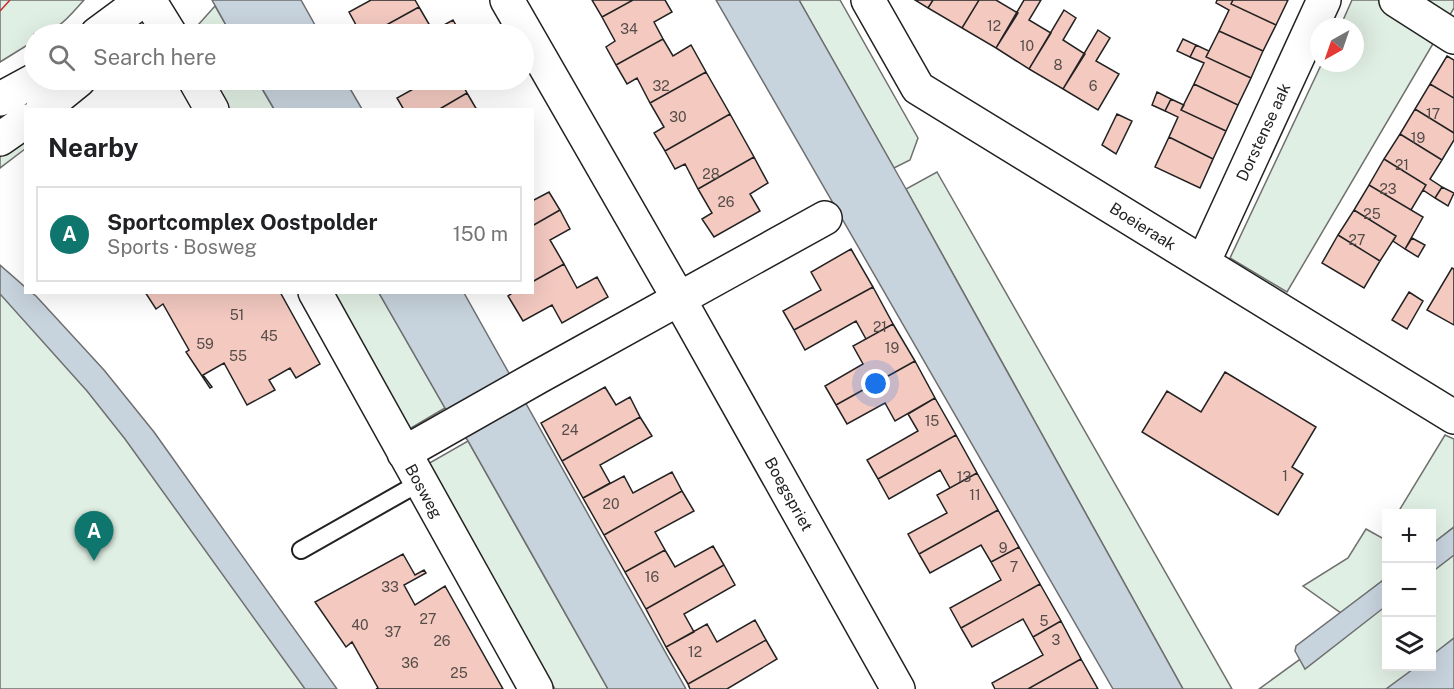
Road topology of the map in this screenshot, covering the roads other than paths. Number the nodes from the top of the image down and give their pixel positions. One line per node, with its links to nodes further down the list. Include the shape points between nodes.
1 (145, 0): 6 (street); 7 (street); 8 (street)
2 (507, 0): 9 (street, Boegspriet)
3 (868, 0): 21 (street, Boeieraak, via 918,88)
4 (1324, 0): 21 (street, Dorstense aak)
5 (1396, 0): 10 (street)
6 (111, 24)
7 (125, 24)
8 (163, 24)
9 (521, 24)
10 (1454, 37)
11 (534, 47): 23 (street, Boegspriet)
12 (24, 86): 15 (street)
13 (67, 90): 16 (street)
14 (201, 90): 17 (street)
15 (0, 99)
16 (44, 108)
17 (211, 108)
18 (24, 122): 19 (street)
19 (0, 139)
20 (825, 218): 23 (street)
21 (1203, 263): 24 (street, Boeieraak)
22 (316, 294): 25 (street, Bosweg)
23 (680, 299): 25 (street); 29 (street, Boegspriet)
24 (1454, 417)
25 (404, 453): 26 (street, Bosweg)
26 (419, 483): 27 (lane); 28 (street, Bosweg)
27 (301, 550)
28 (536, 689)
29 (898, 689)

